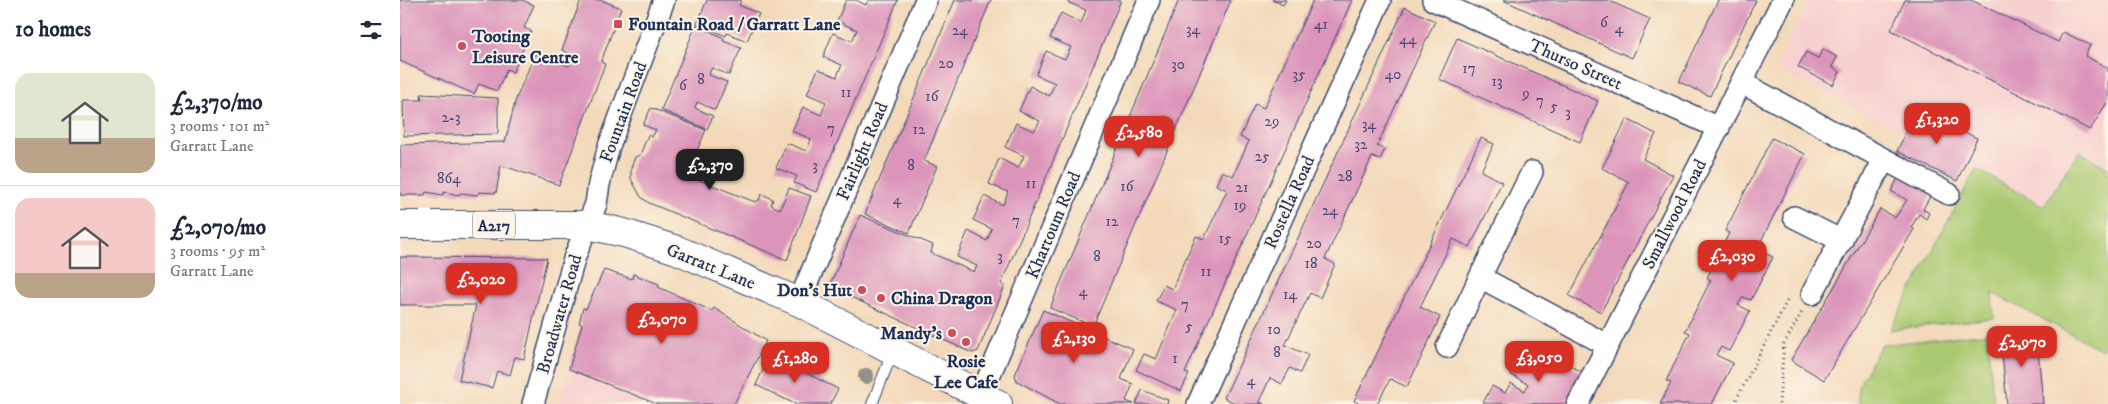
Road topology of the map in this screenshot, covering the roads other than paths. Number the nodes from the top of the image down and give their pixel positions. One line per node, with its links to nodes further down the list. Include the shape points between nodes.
1 (664, 0): 14 (street, Fountain Road, via 609,146)
2 (926, 0): 18 (street, Fairlight Road)
3 (1149, 0): 22 (street, Khartoum Road)
4 (1380, 0): 25 (street, Rostella Road)
5 (1434, 0): 8 (street, Thurso Street)
6 (1783, 0): 7 (street, Smallwood Road)
7 (1742, 83): 8 (street, Smallwood Road); 9 (street)
8 (1719, 128): 19 (street, Smallwood Road)
9 (1884, 160): 11 (street); 15 (street)
10 (1532, 172): 16 (street)
11 (1949, 194)
12 (1794, 217): 15 (street)
13 (400, 225): 14 (main road, Garratt Lane / A217)
14 (588, 225): 18 (main road, Garratt Lane / A217, via 677,250); 23 (street, Broadwater Road, via 575,256)
15 (1842, 241): 17 (street)
16 (1480, 276): 19 (street); 20 (street)
17 (1812, 294)
18 (799, 302): 21 (main road, Garratt Lane / A217)
19 (1607, 345): 26 (street, Smallwood Road)
20 (1447, 346)
21 (893, 350): 22 (main road, Garratt Lane / A217); 24 (lane)
22 (989, 400)
23 (533, 404)
24 (872, 404)
25 (1198, 404)
26 (1578, 404)

